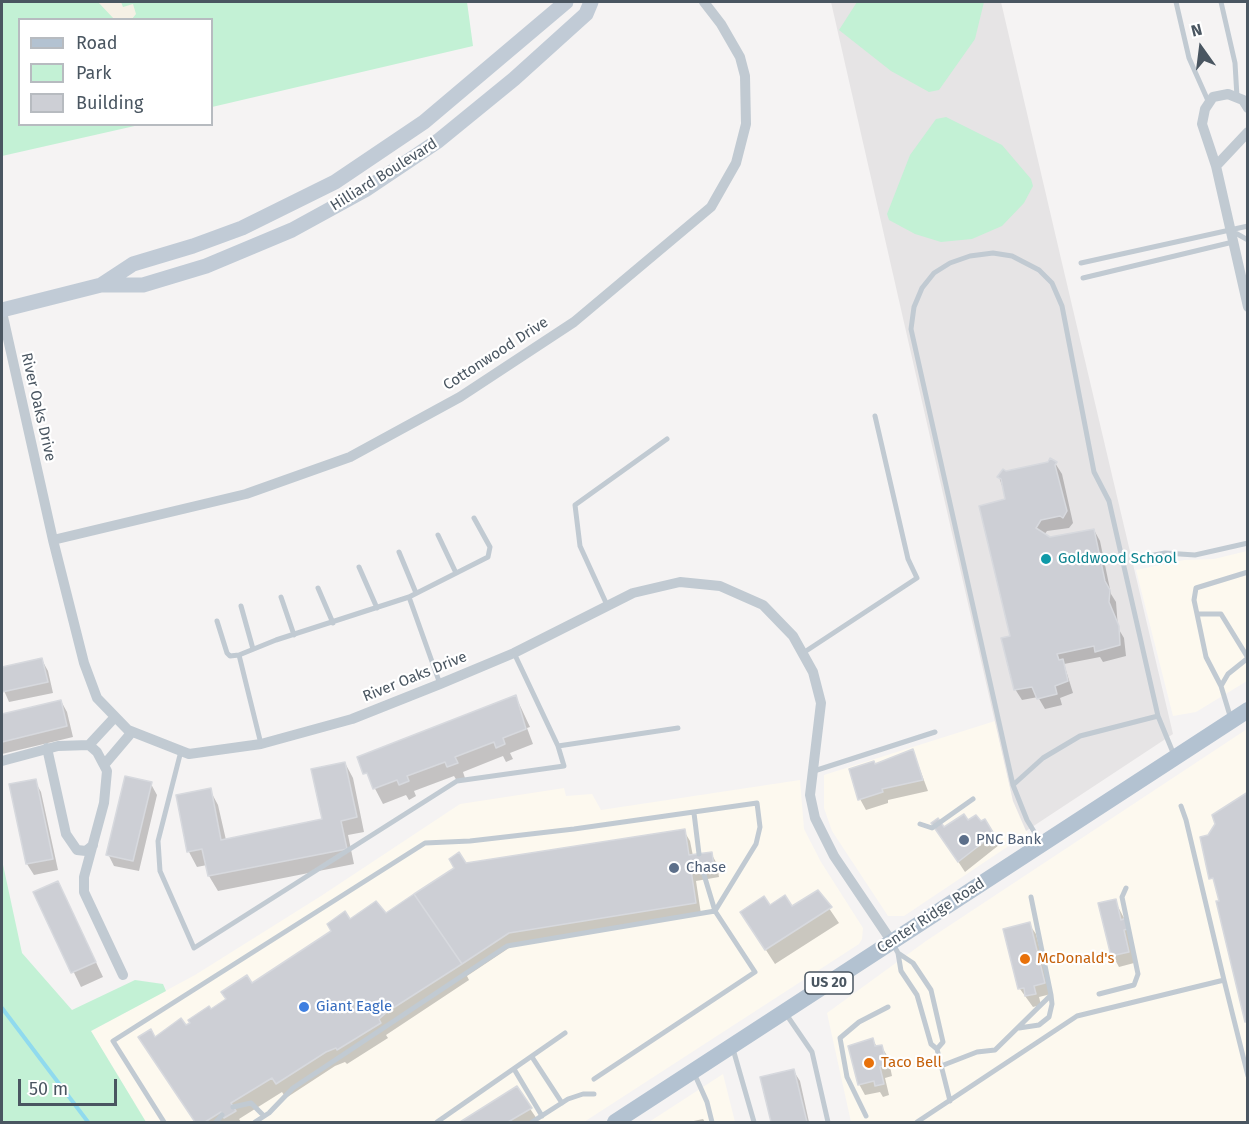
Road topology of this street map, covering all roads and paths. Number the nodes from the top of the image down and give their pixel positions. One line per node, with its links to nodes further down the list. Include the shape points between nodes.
1 (566, 2): 17 (main road, Hilliard Boulevard, via 424,122 335,182 242,228 134,264)
2 (591, 2): 17 (main road, Hilliard Boulevard, via 586,14 514,79 438,141 365,190 292,230 206,266 143,285)
3 (704, 2): 24 (street, Cottonwood Drive, via 740,57 745,76 746,124 736,163 711,207 574,322 460,397 350,457 246,494)
4 (1176, 2): 7 (lane, via 1189,58)
5 (1221, 2): 6 (lane, via 1235,63)
6 (1237, 97): 7 (street, via 1213,97); 8 (street)
7 (1209, 103): 10 (street, via 1202,124)
8 (1248, 108)
9 (1248, 132): 10 (street)
10 (1216, 166): 12 (street)
11 (1248, 226): 12 (lane)
12 (1230, 230): 13 (lane); 14 (street); 15 (lane)
13 (1248, 240)
14 (1233, 242): 16 (lane); 18 (street)
15 (1081, 263)
16 (1083, 278)
17 (101, 285): 19 (main road, Hilliard Boulevard)
18 (1248, 307)
19 (2, 311): 24 (street, River Oaks Drive)
20 (875, 416): 44 (lane, via 908,559 917,578)
21 (667, 439): 35 (lane, via 575,506 580,546)
22 (474, 518): 30 (lane, via 491,552)
23 (438, 535): 30 (lane)
24 (53, 540): 51 (street, River Oaks Drive, via 84,663 97,698)
25 (1248, 543): 27 (lane, via 1195,555)
26 (399, 552): 32 (lane)
27 (1149, 556)
28 (359, 567): 37 (lane)
29 (1248, 572): 38 (lane, via 1196,588)
30 (456, 573): 32 (lane)
31 (318, 588): 40 (lane)
32 (416, 593): 34 (lane)
33 (281, 597): 41 (lane)
34 (409, 597): 37 (lane); 47 (lane)
35 (607, 605): 43 (street, River Oaks Drive); 44 (street, River Oaks Drive, via 633,593 680,582 720,586 763,605 793,636)
36 (241, 606): 42 (lane)
37 (377, 608): 40 (lane)
38 (1197, 614): 46 (lane, via 1221,614); 48 (lane, via 1206,657)
39 (217, 621): 45 (lane, via 226,653)
40 (333, 623): 41 (lane)
41 (294, 635): 42 (lane)
42 (253, 649): 45 (lane)
43 (514, 653): 47 (street, River Oaks Drive); 58 (lane)
44 (803, 653): 64 (street, River Oaks Drive, via 813,672 821,704)
45 (239, 654): 56 (lane)
46 (1248, 658): 48 (lane, via 1228,674)
47 (440, 684): 56 (street, River Oaks Drive, via 352,718)
48 (1221, 686): 52 (lane)
49 (1248, 710): 52 (main road, Center Ridge Road / US 20)
50 (1158, 716): 61 (lane); 65 (lane, via 1080,736 1043,758); 65 (lane, via 1109,501 1094,472 1062,306 1052,283 1039,270 1012,256 993,253 950,263 934,273 922,288 911,329)
51 (115, 717): 54 (street, River Oaks Drive); 57 (street)
52 (1232, 720): 61 (main road, Center Ridge Road / US 20)
53 (678, 728): 58 (lane)
54 (132, 732): 60 (street, River Oaks Drive); 63 (street)
55 (935, 732): 64 (lane)
56 (261, 744): 60 (street, River Oaks Drive, via 189,754)
57 (89, 745): 59 (street); 63 (street)
58 (558, 746): 60 (lane, via 564,766 457,781 194,948 160,871 158,841)
59 (47, 748): 62 (street); 71 (street, via 66,834 77,850 86,851)
60 (181, 751)
61 (1175, 757): 70 (main road, Center Ridge Road / US 20)
62 (2, 761)
63 (104, 765): 71 (street, via 104,803)
64 (812, 771): 77 (street, River Oaks Drive, via 810,795 815,818 834,856)
65 (1013, 785): 70 (lane)
66 (973, 799): 69 (lane, via 932,828)
67 (1181, 806): 79 (lane)
68 (694, 813): 72 (lane); 76 (lane, via 757,803 760,826 756,844); 102 (lane, via 470,842 425,843 113,1041)
69 (920, 824)
70 (1042, 844): 77 (main road, Center Ridge Road / US 20)
71 (93, 845): 78 (street, via 84,892)
72 (699, 854)
73 (702, 868): 76 (lane)
74 (1126, 888): 80 (lane, via 1122,897 1138,974 1134,985)
75 (1031, 897): 81 (lane)
76 (715, 911): 93 (lane, via 755,972); 99 (lane, via 507,946 293,1088)
77 (895, 948): 83 (main road, Center Ridge Road / US 20); 87 (lane, via 901,971 917,995 931,1044); 87 (lane, via 914,963 931,990 943,1042)
78 (123, 975)
79 (1224, 980): 92 (lane); 95 (lane, via 1077,1016)
80 (1099, 994)
81 (1051, 995): 84 (lane); 84 (lane, via 1051,1013 1045,1022)
82 (888, 1007): 101 (lane, via 859,1022 840,1038 847,1077)
83 (785, 1012): 86 (main road, Center Ridge Road / US 20); 110 (lane, via 812,1052)
84 (1019, 1028): 89 (lane, via 995,1050 977,1052)
85 (565, 1033): 88 (lane)
86 (732, 1046): 91 (main road, Center Ridge Road / US 20); 109 (lane)
87 (937, 1049): 89 (lane)
88 (532, 1057): 90 (lane); 96 (lane)
89 (941, 1066): 95 (lane)
90 (514, 1069): 100 (lane); 105 (lane)
91 (694, 1072): 107 (main road, Center Ridge Road / US 20); 108 (lane)
92 (1248, 1076)
93 (594, 1079)
94 (594, 1094): 96 (lane)
95 (950, 1101): 111 (lane)
96 (562, 1102): 100 (lane)
97 (233, 1107): 99 (lane, via 251,1103)
98 (222, 1115): 103 (lane)
99 (264, 1116): 104 (lane)
100 (542, 1116): 106 (lane)
101 (866, 1116)
102 (164, 1122)
103 (216, 1122)
104 (255, 1122)
105 (437, 1122)
106 (532, 1122)
107 (619, 1122)
108 (712, 1122)
109 (754, 1122)
110 (828, 1122)
111 (917, 1122)

